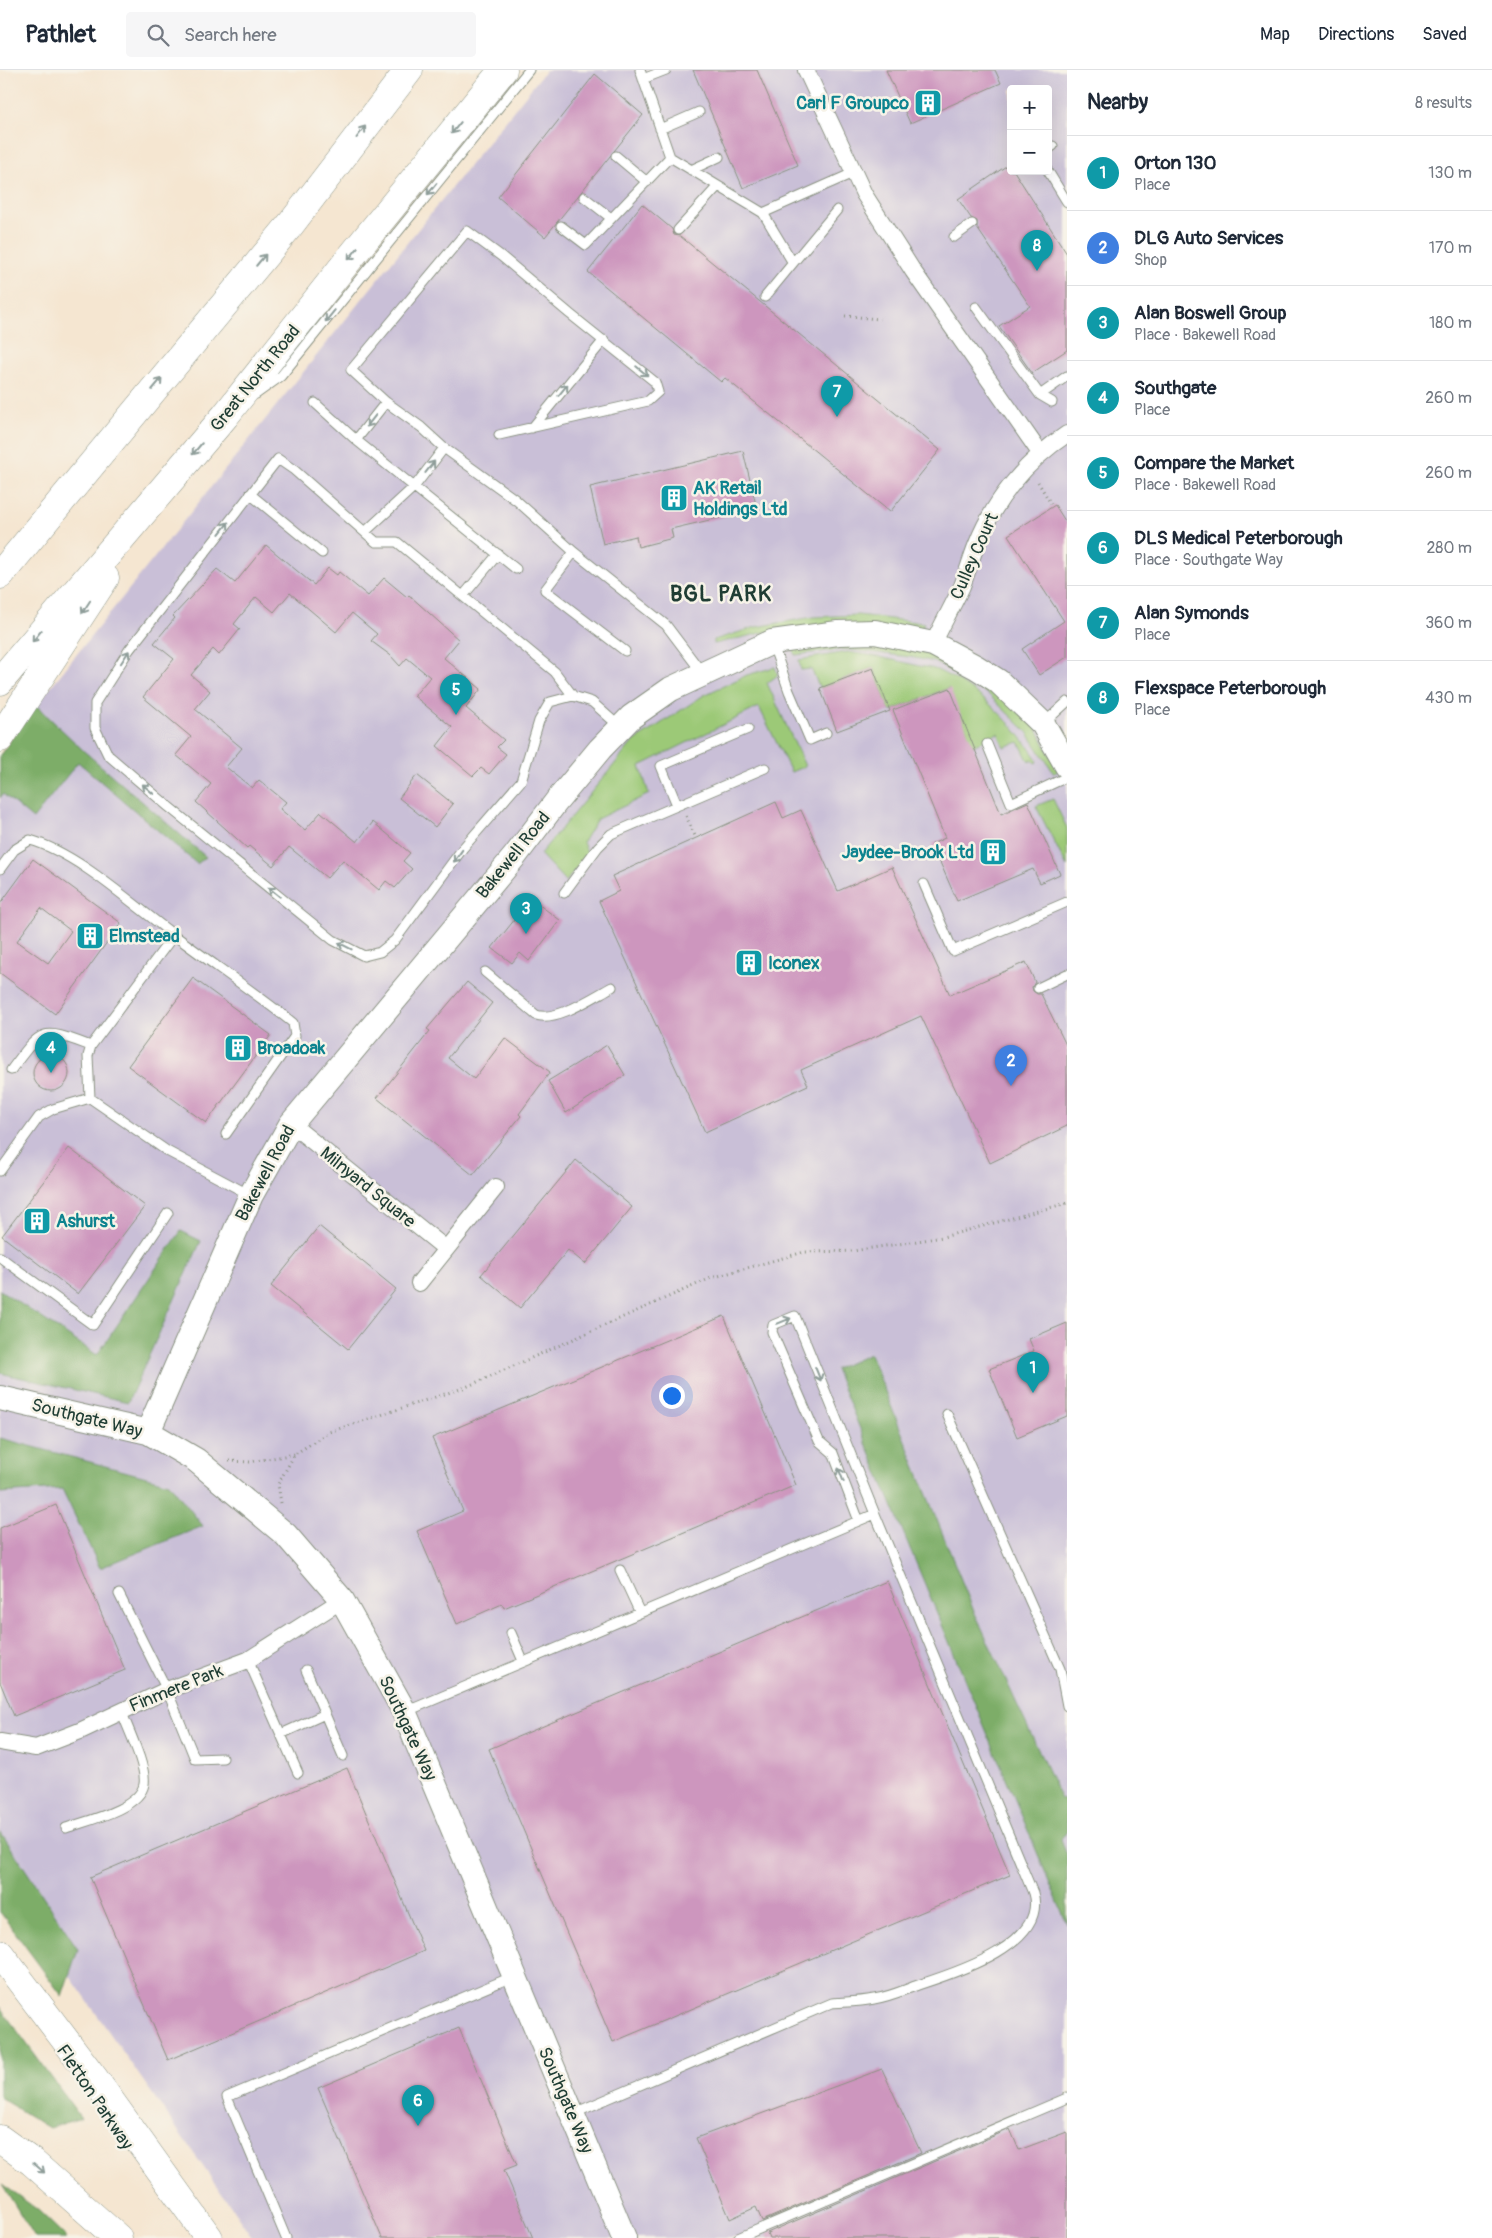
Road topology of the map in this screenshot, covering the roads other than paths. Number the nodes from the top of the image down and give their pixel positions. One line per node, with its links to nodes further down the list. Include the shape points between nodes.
1 (409, 70): 37 (highway, one-way to 1, via 291,224)
2 (503, 70): 36 (highway, Great North Road, one-way to 36)
3 (529, 70): 36 (lane, one-way to 36, via 281,376)
4 (640, 70): 7 (lane)
5 (666, 70): 7 (lane)
6 (806, 70): 14 (street)
7 (643, 80): 9 (lane)
8 (700, 112): 9 (lane)
9 (660, 129): 11 (lane)
10 (616, 156): 16 (lane)
11 (670, 157): 13 (lane); 16 (lane)
12 (719, 157): 13 (lane)
13 (691, 170): 17 (lane)
14 (853, 173): 21 (lane); 43 (street, via 913,271)
15 (1050, 175): 19 (lane)
16 (647, 182): 22 (lane)
17 (718, 186): 21 (lane); 25 (lane)
18 (584, 196): 22 (lane)
19 (1067, 202)
20 (836, 210): 27 (lane)
21 (763, 213): 27 (lane)
22 (611, 218): 24 (lane, via 586,244)
23 (972, 224): 26 (lane)
24 (560, 226)
25 (678, 230)
26 (954, 236)
27 (793, 263): 28 (lane)
28 (765, 297)
29 (976, 307): 32 (lane)
30 (604, 340): 33 (lane, via 467,231 351,370); 38 (lane, one-way to 30); 38 (lane, one-way to 38, via 655,382 658,392 648,401)
31 (1067, 376): 32 (lane)
32 (1040, 395): 34 (lane)
33 (386, 402): 41 (lane, one-way to 41); 42 (lane)
34 (1052, 402)
35 (316, 403): 41 (lane)
36 (225, 416): 45 (highway, Great North Road, one-way to 45)
37 (125, 422): 48 (highway); 53 (highway)
38 (532, 428): 40 (lane)
39 (1067, 434): 43 (street, Culley Court)
40 (499, 435)
41 (356, 440): 44 (lane)
42 (444, 448): 44 (lane, one-way to 42); 49 (lane, via 516,500)
43 (1040, 453): 56 (street, Culley Court, via 991,513 962,585)
44 (415, 486): 47 (lane); 51 (lane)
45 (160, 493): 59 (highway, Great North Road, one-way to 59); 66 (highway, one-way to 66)
46 (250, 494): 47 (lane, via 278,459); 50 (lane); 60 (lane, one-way to 46, via 550,702 540,721 521,781 463,848 395,940 380,952 364,956 333,940 108,755 95,728 95,703 129,650)
47 (365, 532): 54 (lane, via 376,542 397,542)
48 (0, 545)
49 (574, 552): 57 (lane, via 545,590); 58 (lane, via 666,625)
50 (322, 553)
51 (498, 554): 52 (lane); 54 (lane)
52 (516, 569)
53 (0, 575)
54 (463, 596): 60 (lane, via 555,672)
55 (772, 642): 56 (street, Bakewell Road, via 838,633 875,632); 58 (street, Bakewell Road); 65 (lane, via 788,691 810,740)
56 (933, 644): 62 (street, Bakewell Road, via 998,681)
57 (625, 651)
58 (703, 674): 63 (street, Bakewell Road, via 671,689)
59 (0, 681)
60 (573, 696): 63 (lane, via 592,702)
61 (1067, 702): 62 (lane)
62 (1043, 724): 68 (street, Bakewell Road)
63 (620, 727): 84 (street, Bakewell Road)
64 (748, 729): 71 (lane, via 661,766)
65 (826, 733)
66 (0, 738)
67 (987, 744): 70 (lane, via 1011,803)
68 (1067, 766)
69 (764, 768): 71 (lane)
70 (1067, 777)
71 (679, 805): 74 (lane, via 611,834)
72 (0, 869): 76 (lane, via 14,850 30,840 48,845 92,873)
73 (924, 884): 75 (lane, via 953,951)
74 (564, 893)
75 (1067, 902)
76 (174, 935): 81 (lane); 85 (lane, via 293,1023 295,1036)
77 (486, 972): 79 (lane, via 536,1016 543,1018 559,1014)
78 (1067, 974): 80 (lane)
79 (612, 987)
80 (1038, 988)
81 (91, 1046): 82 (lane, via 48,1033 32,1041); 83 (lane, via 88,1056)
82 (11, 1070)
83 (90, 1098): 86 (lane, via 54,1109 39,1118); 88 (lane, via 168,1151)
84 (291, 1124): 88 (street, Bakewell Road); 90 (street, Milnyard Square)
85 (226, 1134)
86 (0, 1171)
87 (496, 1187): 90 (street)
88 (250, 1195): 95 (street, Bakewell Road)
89 (168, 1214): 91 (lane, via 93,1325)
90 (446, 1249): 92 (street)
91 (0, 1257)
92 (419, 1283)
93 (0, 1398): 95 (street, Southgate Way)
94 (947, 1414): 107 (lane, via 1060,1669)
95 (148, 1432): 100 (street, Southgate Way, via 196,1460 286,1535)
96 (875, 1514): 97 (lane); 97 (lane, one-way to 96, via 832,1453 819,1441 772,1332 773,1325 795,1316); 120 (lane, via 1033,1893 1036,1903 1030,1922 1009,1945 946,1976 875,1999 832,2003)
97 (859, 1521): 101 (lane)
98 (620, 1570): 101 (lane)
99 (119, 1594): 106 (lane)
100 (342, 1600): 103 (street, Finmere Park); 109 (street, Southgate Way)
101 (640, 1613): 104 (lane)
102 (511, 1633): 104 (lane)
103 (248, 1660): 106 (street, Finmere Park); 111 (lane)
104 (523, 1662): 109 (lane)
105 (306, 1670): 110 (lane)
106 (167, 1690): 108 (street, Finmere Park); 114 (lane, via 195,1759)
107 (1067, 1706)
108 (121, 1710): 112 (street, Finmere Park, via 36,1748); 116 (lane, via 141,1763 144,1784 139,1794 125,1806)
109 (404, 1712): 118 (street, Southgate Way)
110 (326, 1714): 111 (lane); 113 (lane)
111 (280, 1734): 115 (lane)
112 (0, 1742)
113 (343, 1756)
114 (223, 1758)
115 (298, 1773)
116 (66, 1828)
117 (0, 1955): 123 (highway, Fletton Parkway); 124 (highway, via 94,2078)
118 (514, 1976): 120 (street, Southgate Way); 125 (lane, via 226,2098)
119 (1067, 2098): 127 (lane)
120 (572, 2114): 126 (street, Southgate Way)
121 (0, 2139): 122 (highway, one-way to 122, via 32,2162)
122 (118, 2238)
123 (188, 2238)
124 (209, 2238)
125 (286, 2238)
126 (624, 2238)
127 (738, 2238)

